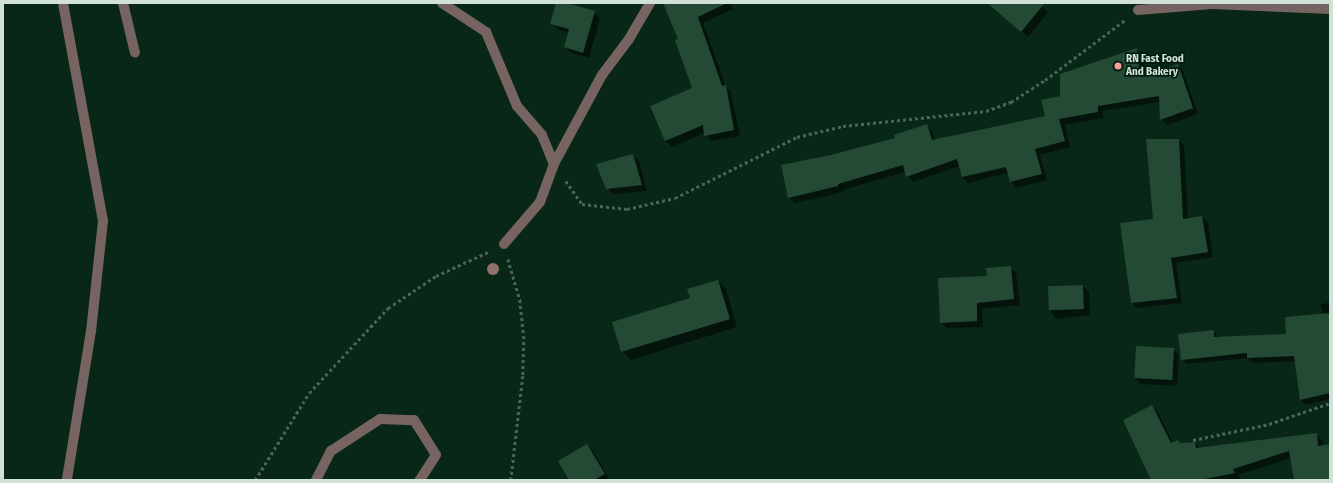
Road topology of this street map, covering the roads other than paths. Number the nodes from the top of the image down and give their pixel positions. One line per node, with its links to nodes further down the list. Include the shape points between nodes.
1 (63, 3): 10 (street, via 103,221 91,331)
2 (123, 3): 7 (street)
3 (442, 3): 8 (street, via 486,32 517,106 542,135)
4 (650, 3): 8 (street, via 629,39 602,75)
5 (1330, 9): 6 (street, via 1212,4)
6 (1138, 10)
7 (135, 53)
8 (554, 164): 9 (street, via 540,202)
9 (504, 244)
10 (67, 480)
11 (316, 480): 12 (street, via 331,451 380,419 414,420 436,455)
12 (420, 480)

